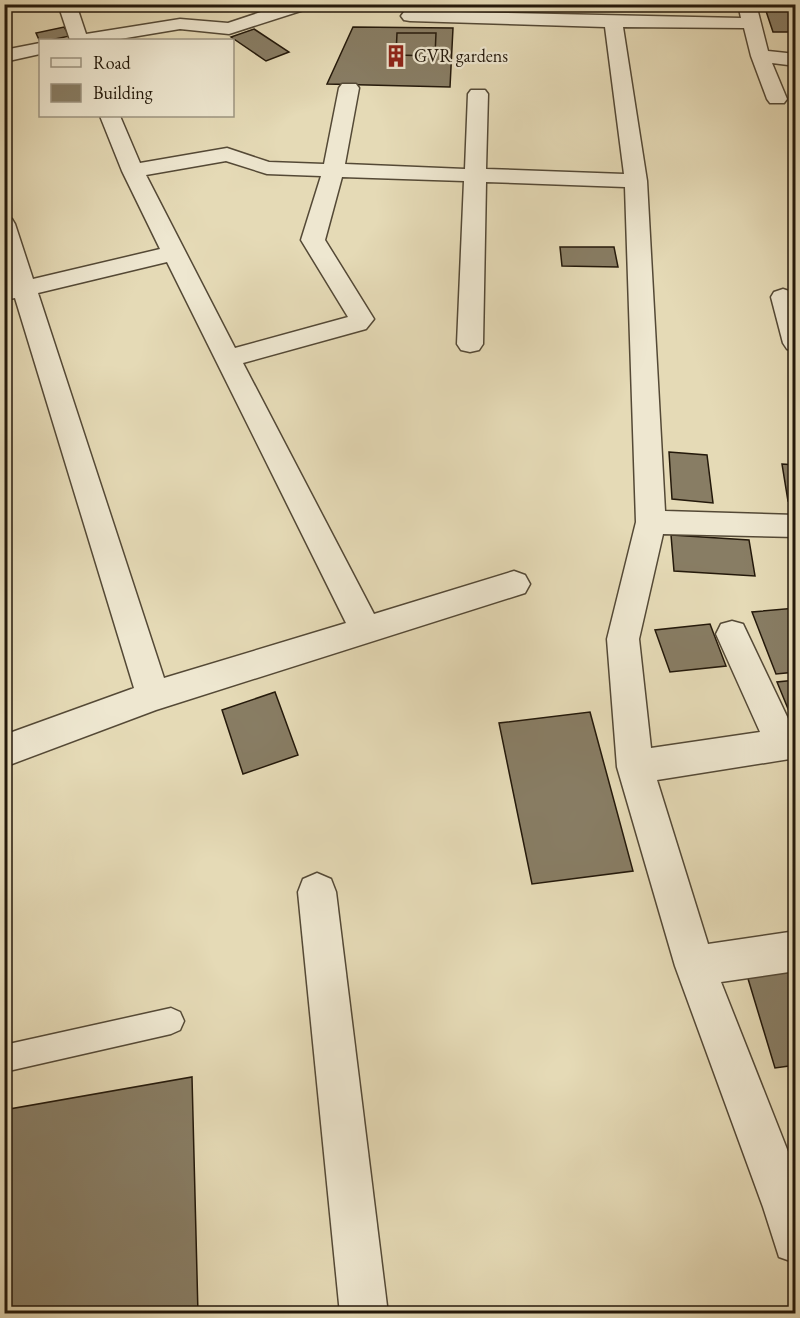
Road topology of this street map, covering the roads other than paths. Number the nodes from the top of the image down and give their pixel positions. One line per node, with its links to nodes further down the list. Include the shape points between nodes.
1 (67, 4): 7 (street)
2 (304, 4): 8 (street, via 229,29 180,24)
3 (747, 4): 6 (street)
4 (410, 16): 5 (street)
5 (613, 22): 6 (street); 20 (street)
6 (752, 23): 11 (street)
7 (79, 39)
8 (92, 39)
9 (39, 49): 10 (street)
10 (4, 56)
11 (760, 56): 12 (street); 15 (street)
12 (795, 60)
13 (349, 88): 18 (street)
14 (478, 94): 19 (street)
15 (777, 99)
16 (110, 117): 17 (street)
17 (133, 171): 18 (street, via 227,154 267,168); 22 (street)
18 (333, 171): 19 (street); 27 (street, via 313,240 362,320)
19 (476, 176): 20 (street); 25 (street)
20 (636, 181): 28 (street)
21 (4, 224): 23 (street)
22 (174, 253): 23 (street); 27 (street)
23 (15, 290): 33 (street)
24 (783, 297): 26 (street)
25 (470, 344)
26 (795, 344)
27 (228, 359): 31 (street)
28 (651, 522): 29 (street); 36 (street, via 623,639)
29 (795, 526)
30 (514, 584): 31 (street)
31 (366, 630): 33 (street)
32 (732, 634): 34 (street)
33 (153, 696): 35 (street)
34 (789, 743): 36 (street)
35 (4, 751)
36 (635, 767): 39 (street)
37 (317, 892): 43 (street)
38 (795, 951): 39 (street)
39 (695, 966): 42 (street)
40 (171, 1021): 41 (lane)
41 (4, 1059)
42 (792, 1217)
43 (364, 1314)

